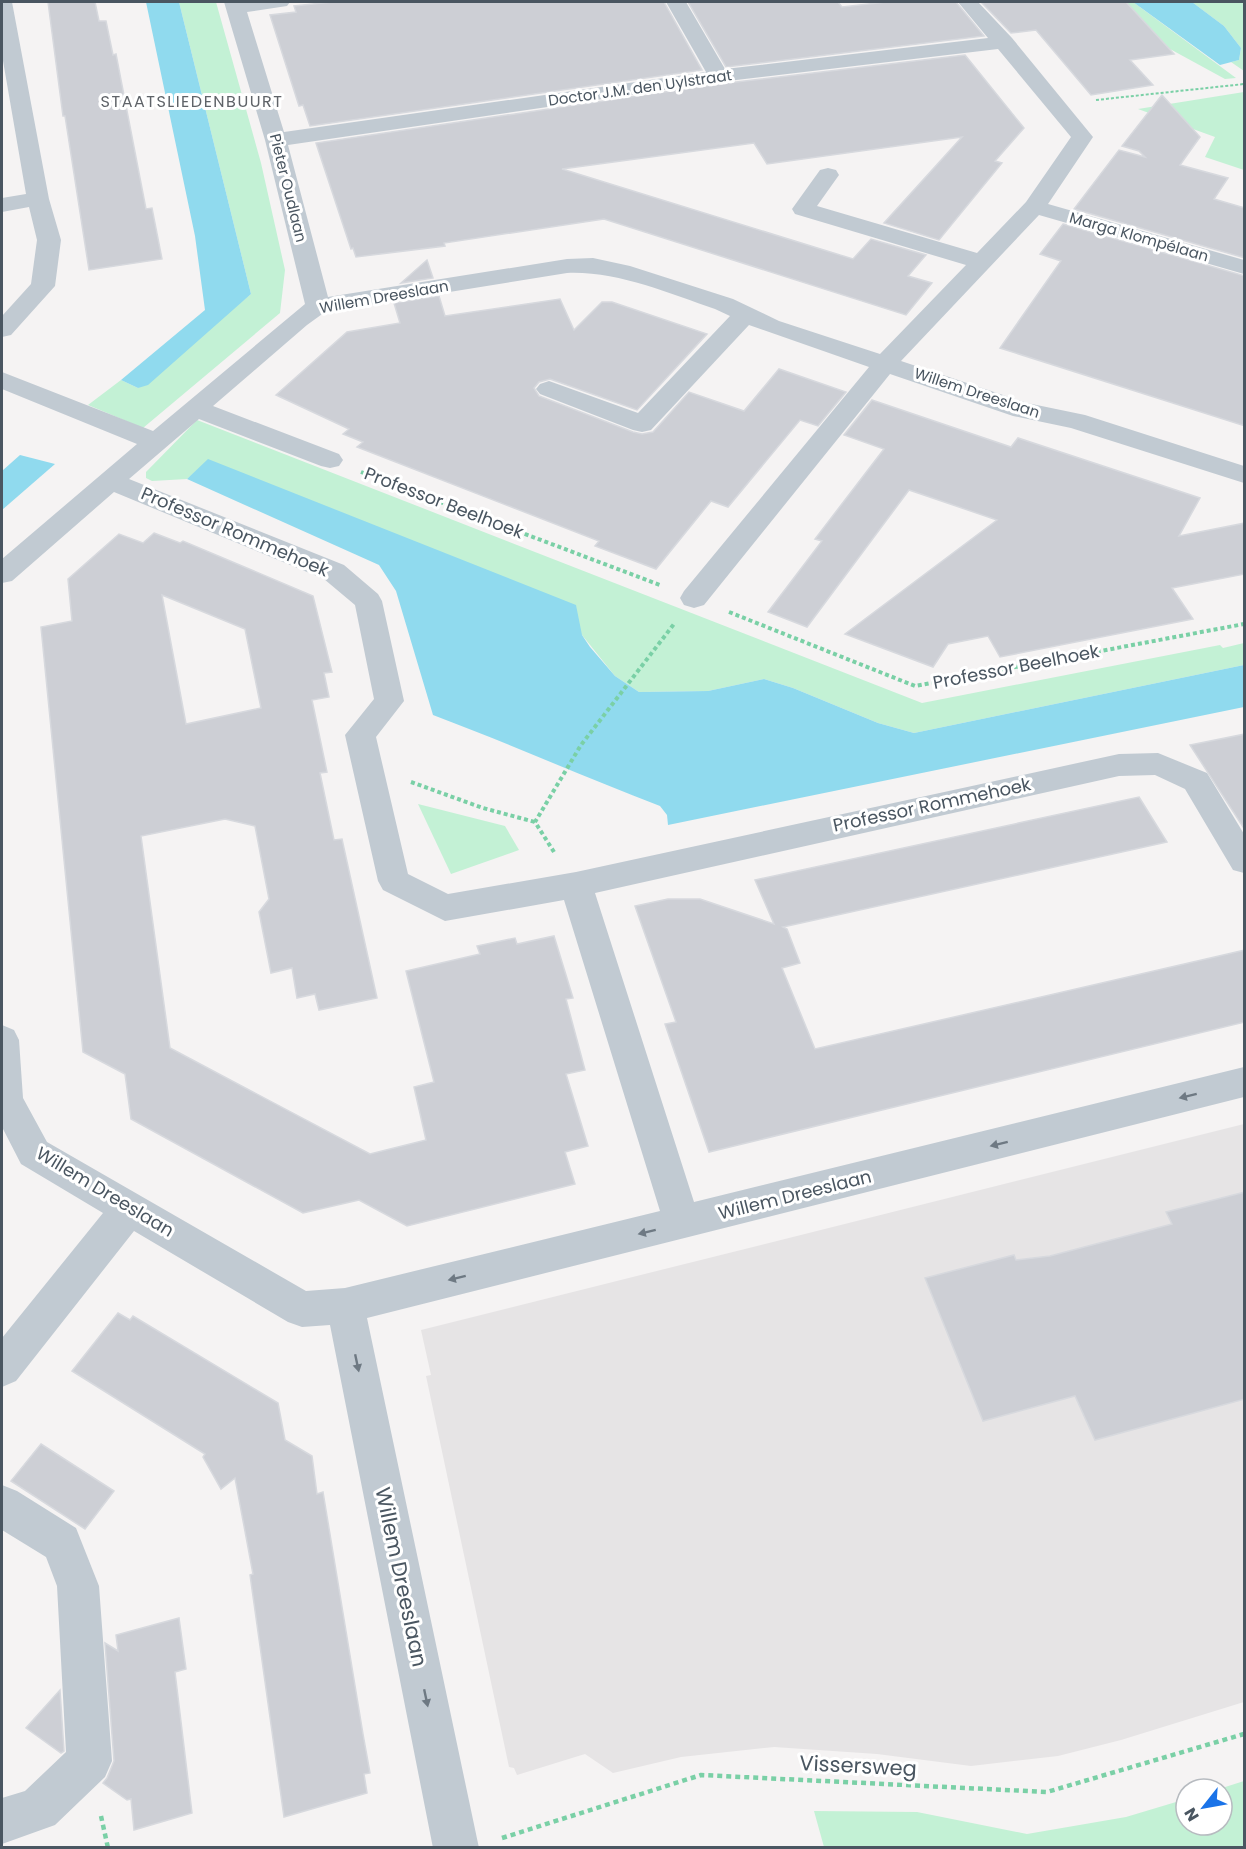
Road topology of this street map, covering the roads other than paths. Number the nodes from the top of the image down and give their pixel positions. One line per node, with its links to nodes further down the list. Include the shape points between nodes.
1 (2, 2): 8 (street)
2 (280, 2): 5 (street)
3 (676, 2): 7 (street)
4 (969, 2): 6 (street)
5 (235, 4): 9 (street, Pieter Oudlaan)
6 (1005, 42): 7 (street, Doctor J.M. den Uylstraat); 13 (street, via 1082,137)
7 (719, 76): 9 (street, Doctor J.M. den Uylstraat)
8 (8, 80): 11 (street)
9 (276, 140): 16 (street, Pieter Oudlaan)
10 (828, 175): 14 (street, via 804,209)
11 (38, 199): 12 (street); 18 (street, via 49,240 43,286)
12 (2, 205)
13 (1034, 207): 14 (street); 15 (street, Marga Klompélaan)
14 (982, 262): 19 (street)
15 (1245, 267)
16 (318, 306): 17 (street, Willem Dreeslaan, via 593,265 622,271); 22 (street, Willem Dreeslaan)
17 (746, 314): 19 (street, Willem Dreeslaan, via 770,326); 21 (street, via 642,424)
18 (2, 330)
19 (886, 363): 25 (street, Willem Dreeslaan, via 1022,410 1076,421); 28 (street)
20 (2, 380): 23 (street)
21 (549, 389)
22 (194, 408): 23 (street, Willem Dreeslaan); 24 (street)
23 (154, 441): 26 (street, Willem Dreeslaan)
24 (330, 460)
25 (1245, 475)
26 (110, 481): 27 (street, Willem Dreeslaan); 30 (street, Professor Rommehoek, via 334,572 368,601 389,701 360,735 394,881 445,908)
27 (2, 574)
28 (694, 598)
29 (1245, 861): 30 (street, Professor Rommehoek, via 1196,782 1158,764 1119,765)
30 (576, 885): 34 (street)
31 (2, 1040): 33 (street, Willem Dreeslaan, via 5,1099 34,1153)
32 (1245, 1082): 34 (street, Willem Dreeslaan, one-way to 34)
33 (130, 1208): 35 (street, Willem Dreeslaan, via 302,1309); 36 (street)
34 (682, 1223): 35 (street, Willem Dreeslaan, one-way to 35)
35 (345, 1306): 39 (street, Willem Dreeslaan, one-way to 39)
36 (2, 1368)
37 (2, 1506): 38 (street, via 61,1543 78,1586 89,1761 39,1809)
38 (2, 1821)
39 (476, 1844)

